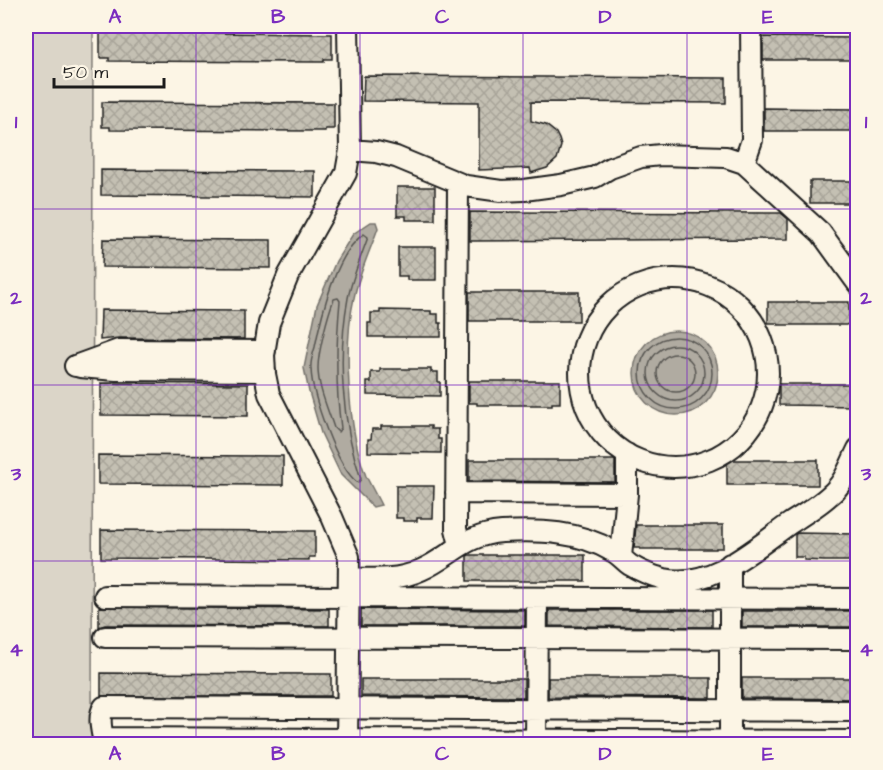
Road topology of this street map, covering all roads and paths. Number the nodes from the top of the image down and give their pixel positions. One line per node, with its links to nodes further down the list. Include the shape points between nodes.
1 (348, 26): 3 (lane)
2 (751, 26): 4 (lane, via 752,140)
3 (350, 150): 5 (lane, via 396,157); 7 (lane, via 346,173 276,303)
4 (744, 163): 5 (lane, via 726,156 661,155 632,160 595,177 561,185 482,190); 6 (lane, via 821,233)
5 (459, 183): 11 (lane)
6 (858, 284)
7 (265, 351): 8 (lane); 8 (lane, via 119,350 75,366)
8 (265, 371): 16 (lane, via 269,394 344,543 349,557)
9 (858, 449): 15 (lane, via 831,495)
10 (627, 454): 10 (lane, via 599,430 585,404 580,374 590,331 608,306 645,284 673,279 715,289 748,316 766,353 765,396 753,423 733,446 693,465 663,466); 12 (lane)
11 (456, 493): 12 (lane); 13 (lane)
12 (627, 494): 14 (lane)
13 (460, 545): 14 (lane, via 487,534 542,531 582,537); 16 (lane, via 406,576)
14 (621, 557): 15 (lane, via 646,573 676,580 708,575)
15 (730, 564): 19 (lane)
16 (349, 588): 17 (lane); 18 (lane); 22 (lane)
17 (105, 596)
18 (537, 598): 19 (lane); 23 (lane)
19 (730, 599): 20 (lane); 24 (lane)
20 (858, 599)
21 (105, 637): 22 (lane)
22 (349, 638): 23 (lane); 26 (lane)
23 (537, 638): 24 (lane); 27 (lane)
24 (730, 639): 25 (lane); 28 (lane)
25 (858, 639)
26 (348, 708): 27 (lane); 31 (lane); 31 (lane, via 104,706 100,723 103,738)
27 (536, 709): 28 (lane); 32 (lane)
28 (730, 710): 29 (lane); 33 (lane)
29 (858, 711)
30 (858, 741): 33 (lane)
31 (347, 742): 32 (lane)
32 (536, 742): 33 (lane)
33 (730, 743)

